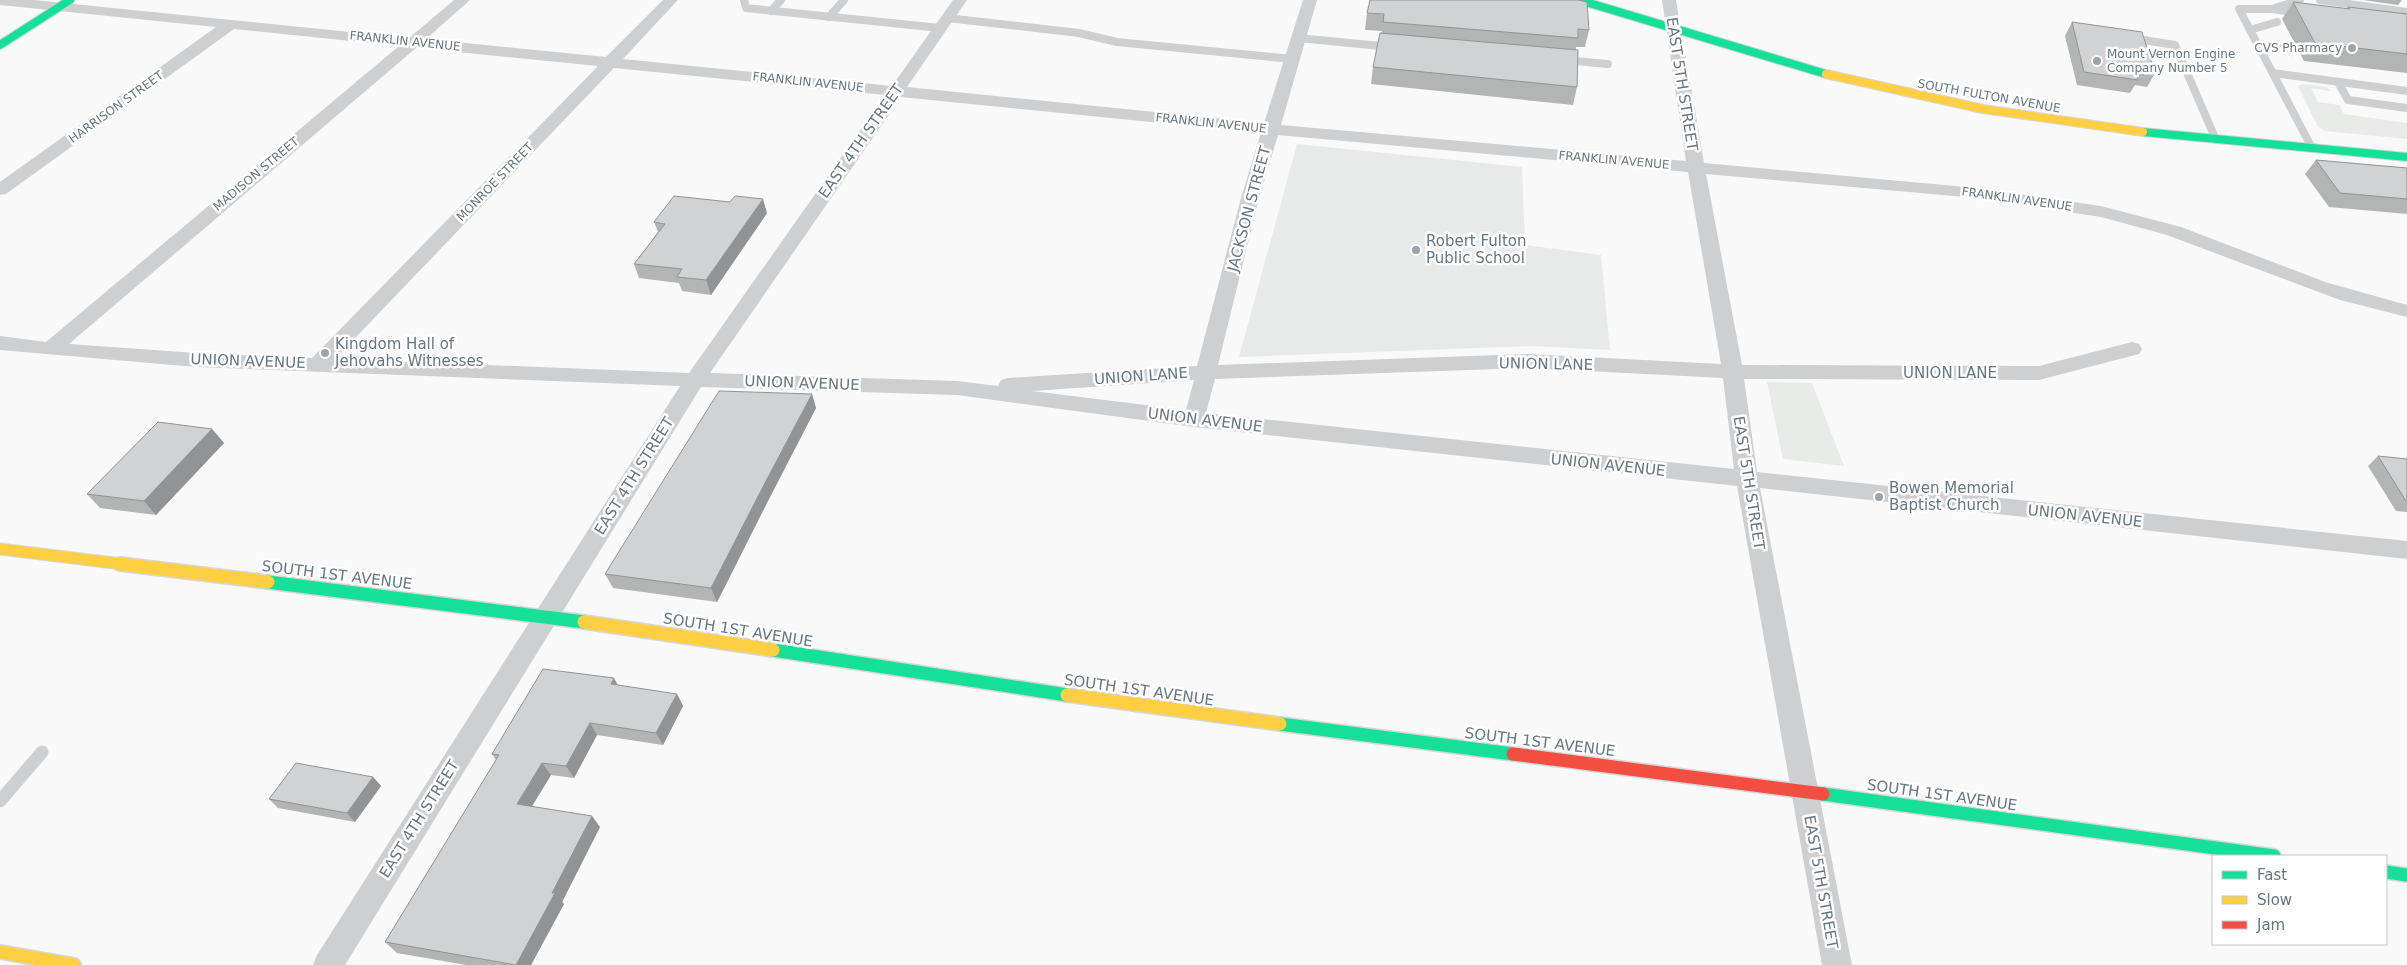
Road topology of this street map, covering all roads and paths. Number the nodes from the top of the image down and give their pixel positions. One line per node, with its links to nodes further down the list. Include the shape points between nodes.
1 (463, 0): 26 (street, MADISON STREET)
2 (671, 0): 31 (street, MONROE STREET)
3 (744, 0): 15 (lane, via 746,8)
4 (781, 0): 15 (lane)
5 (844, 0): 17 (lane)
6 (960, 0): 20 (street, EAST 4TH STREET)
7 (1310, 0): 24 (street, JACKSON STREET)
8 (1579, 0): 22 (street, SOUTH FULTON AVENUE)
9 (1669, 0): 22 (street, EAST 5TH STREET)
10 (2300, 0): 14 (lane)
11 (2320, 0): 16 (lane)
12 (0, 1): 13 (street, FRANKLIN AVENUE)
13 (64, 4): 21 (street, FRANKLIN AVENUE); 27 (street)
14 (2272, 9): 18 (lane, via 2308,16); 23 (lane, via 2239,9)
15 (771, 11): 17 (lane)
16 (2407, 12)
17 (829, 17): 20 (lane)
18 (2286, 18)
19 (2277, 22): 23 (lane)
20 (944, 23): 29 (lane, via 1079,33 1117,42); 35 (street, EAST 4TH STREET)
21 (231, 24): 26 (street, FRANKLIN AVENUE); 43 (street, HARRISON STREET)
22 (1673, 27): 39 (street, SOUTH FULTON AVENUE, via 1911,96 2065,124); 42 (street, EAST 5TH STREET)
23 (2250, 30): 33 (lane)
24 (1298, 38): 28 (lane); 29 (street, JACKSON STREET)
25 (2126, 38): 39 (lane, via 2175,45)
26 (413, 42): 31 (street, FRANKLIN AVENUE); 46 (street, MADISON STREET)
27 (0, 45)
28 (1401, 47)
29 (1292, 59): 38 (street, JACKSON STREET)
30 (1554, 60): 32 (lane)
31 (612, 62): 35 (street, FRANKLIN AVENUE); 48 (street, MONROE STREET)
32 (1608, 64)
33 (2273, 73): 34 (lane); 40 (lane)
34 (2338, 82): 36 (lane); 37 (lane, via 2348,100)
35 (896, 91): 38 (street, FRANKLIN AVENUE); 51 (street, EAST 4TH STREET)
36 (2407, 91)
37 (2407, 108)
38 (1271, 129): 42 (street, FRANKLIN AVENUE); 49 (street, JACKSON STREET)
39 (2216, 140): 40 (street, SOUTH FULTON AVENUE)
40 (2312, 148): 41 (street, SOUTH FULTON AVENUE)
41 (2407, 157)
42 (1696, 168): 44 (street, FRANKLIN AVENUE, via 1977,193 2088,209 2172,230 2328,289); 50 (street, EAST 5TH STREET)
43 (0, 190)
44 (2407, 311)
45 (0, 343): 46 (street, UNION AVENUE)
46 (50, 349): 48 (street, UNION AVENUE, via 196,360)
47 (2132, 349): 50 (street, UNION LANE, via 2040,373)
48 (318, 364): 51 (street, UNION AVENUE)
49 (1206, 372): 50 (street, UNION LANE, via 1528,362); 52 (street, UNION LANE); 53 (street, JACKSON STREET)
50 (1732, 372): 54 (street, EAST 5TH STREET)
51 (694, 380): 52 (street, UNION AVENUE); 57 (street, EAST 4TH STREET)
52 (957, 388): 53 (street, UNION AVENUE)
53 (1194, 419): 54 (street, UNION AVENUE)
54 (1747, 480): 56 (street, UNION AVENUE); 59 (street, EAST 5TH STREET)
55 (0, 549): 57 (street, SOUTH 1ST AVENUE)
56 (2407, 550)
57 (546, 616): 59 (street, SOUTH 1ST AVENUE, via 1144,707); 66 (street, EAST 4TH STREET)
58 (42, 752): 60 (lane)
59 (1805, 791): 61 (street, SOUTH 1ST AVENUE); 67 (street, EAST 5TH STREET)
60 (0, 801)
61 (2267, 855)
62 (2387, 872): 63 (street)
63 (2407, 875)
64 (0, 952): 65 (street)
65 (74, 965)
66 (328, 965)
67 (1837, 965)

